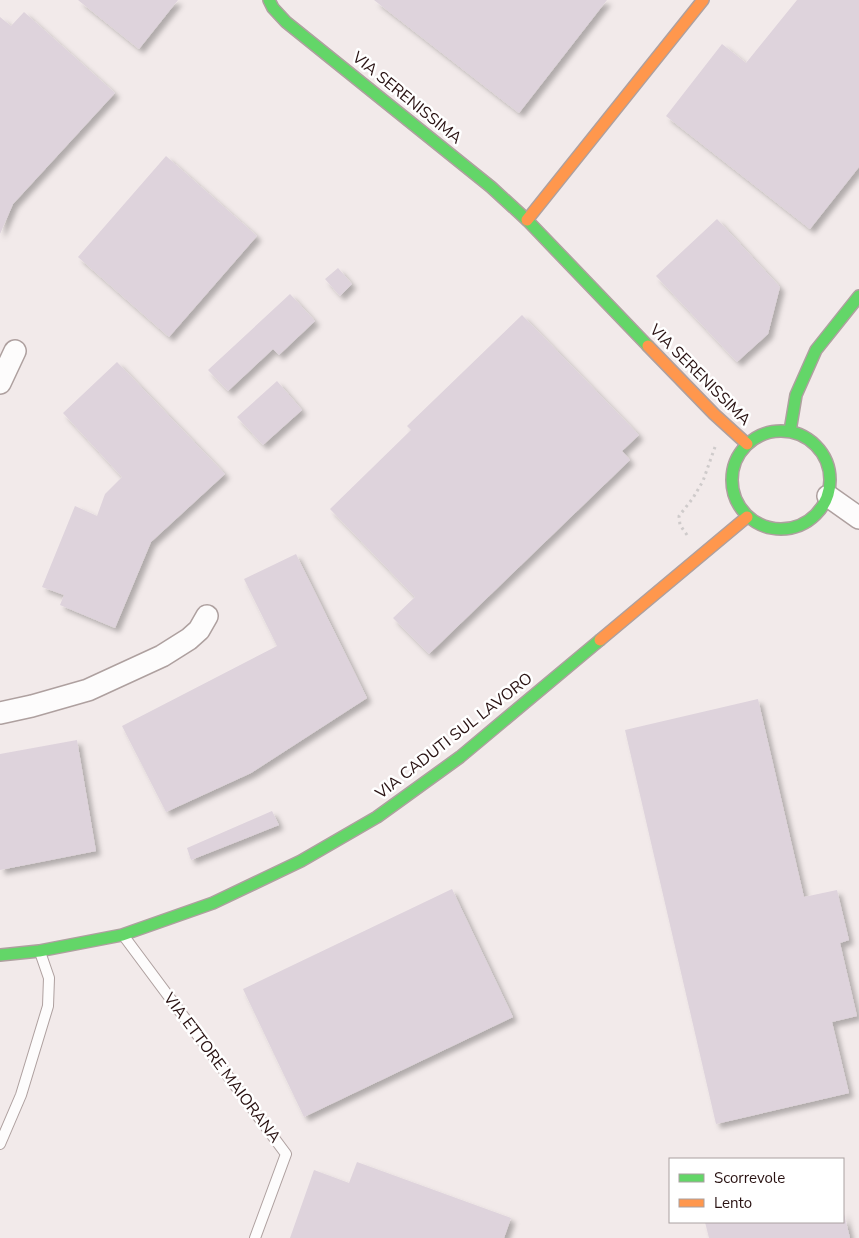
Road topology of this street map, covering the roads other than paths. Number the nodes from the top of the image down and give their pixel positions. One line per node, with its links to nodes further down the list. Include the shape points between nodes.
1 (269, 0): 3 (street, VIA SERENISSIMA, via 286,22)
2 (703, 0): 3 (street)
3 (527, 220): 8 (street, VIA SERENISSIMA, via 714,414)
4 (859, 296): 7 (street, via 816,350 796,395)
5 (15, 350): 6 (street)
6 (0, 383)
7 (790, 431): 8 (street, via 760,435); 9 (street, via 806,437 828,462 831,479)
8 (747, 444): 10 (street, via 737,457 732,473 737,504)
9 (828, 496): 10 (street, via 821,510 808,522 793,528 777,530 761,526); 11 (street)
10 (747, 517): 14 (street, VIA CADUTI SUL LAVORO, via 460,756 377,817 301,861 213,903)
11 (859, 518)
12 (207, 616): 13 (street, via 190,639 153,660 88,690)
13 (0, 713)
14 (122, 935): 15 (street, VIA CADUTI SUL LAVORO); 18 (lane, VIA ETTORE MAIORANA, via 286,1154)
15 (39, 951): 16 (street, VIA CADUTI SUL LAVORO); 17 (lane, via 49,978 48,1006 20,1095)
16 (0, 954)
17 (0, 1144)
18 (256, 1238)

